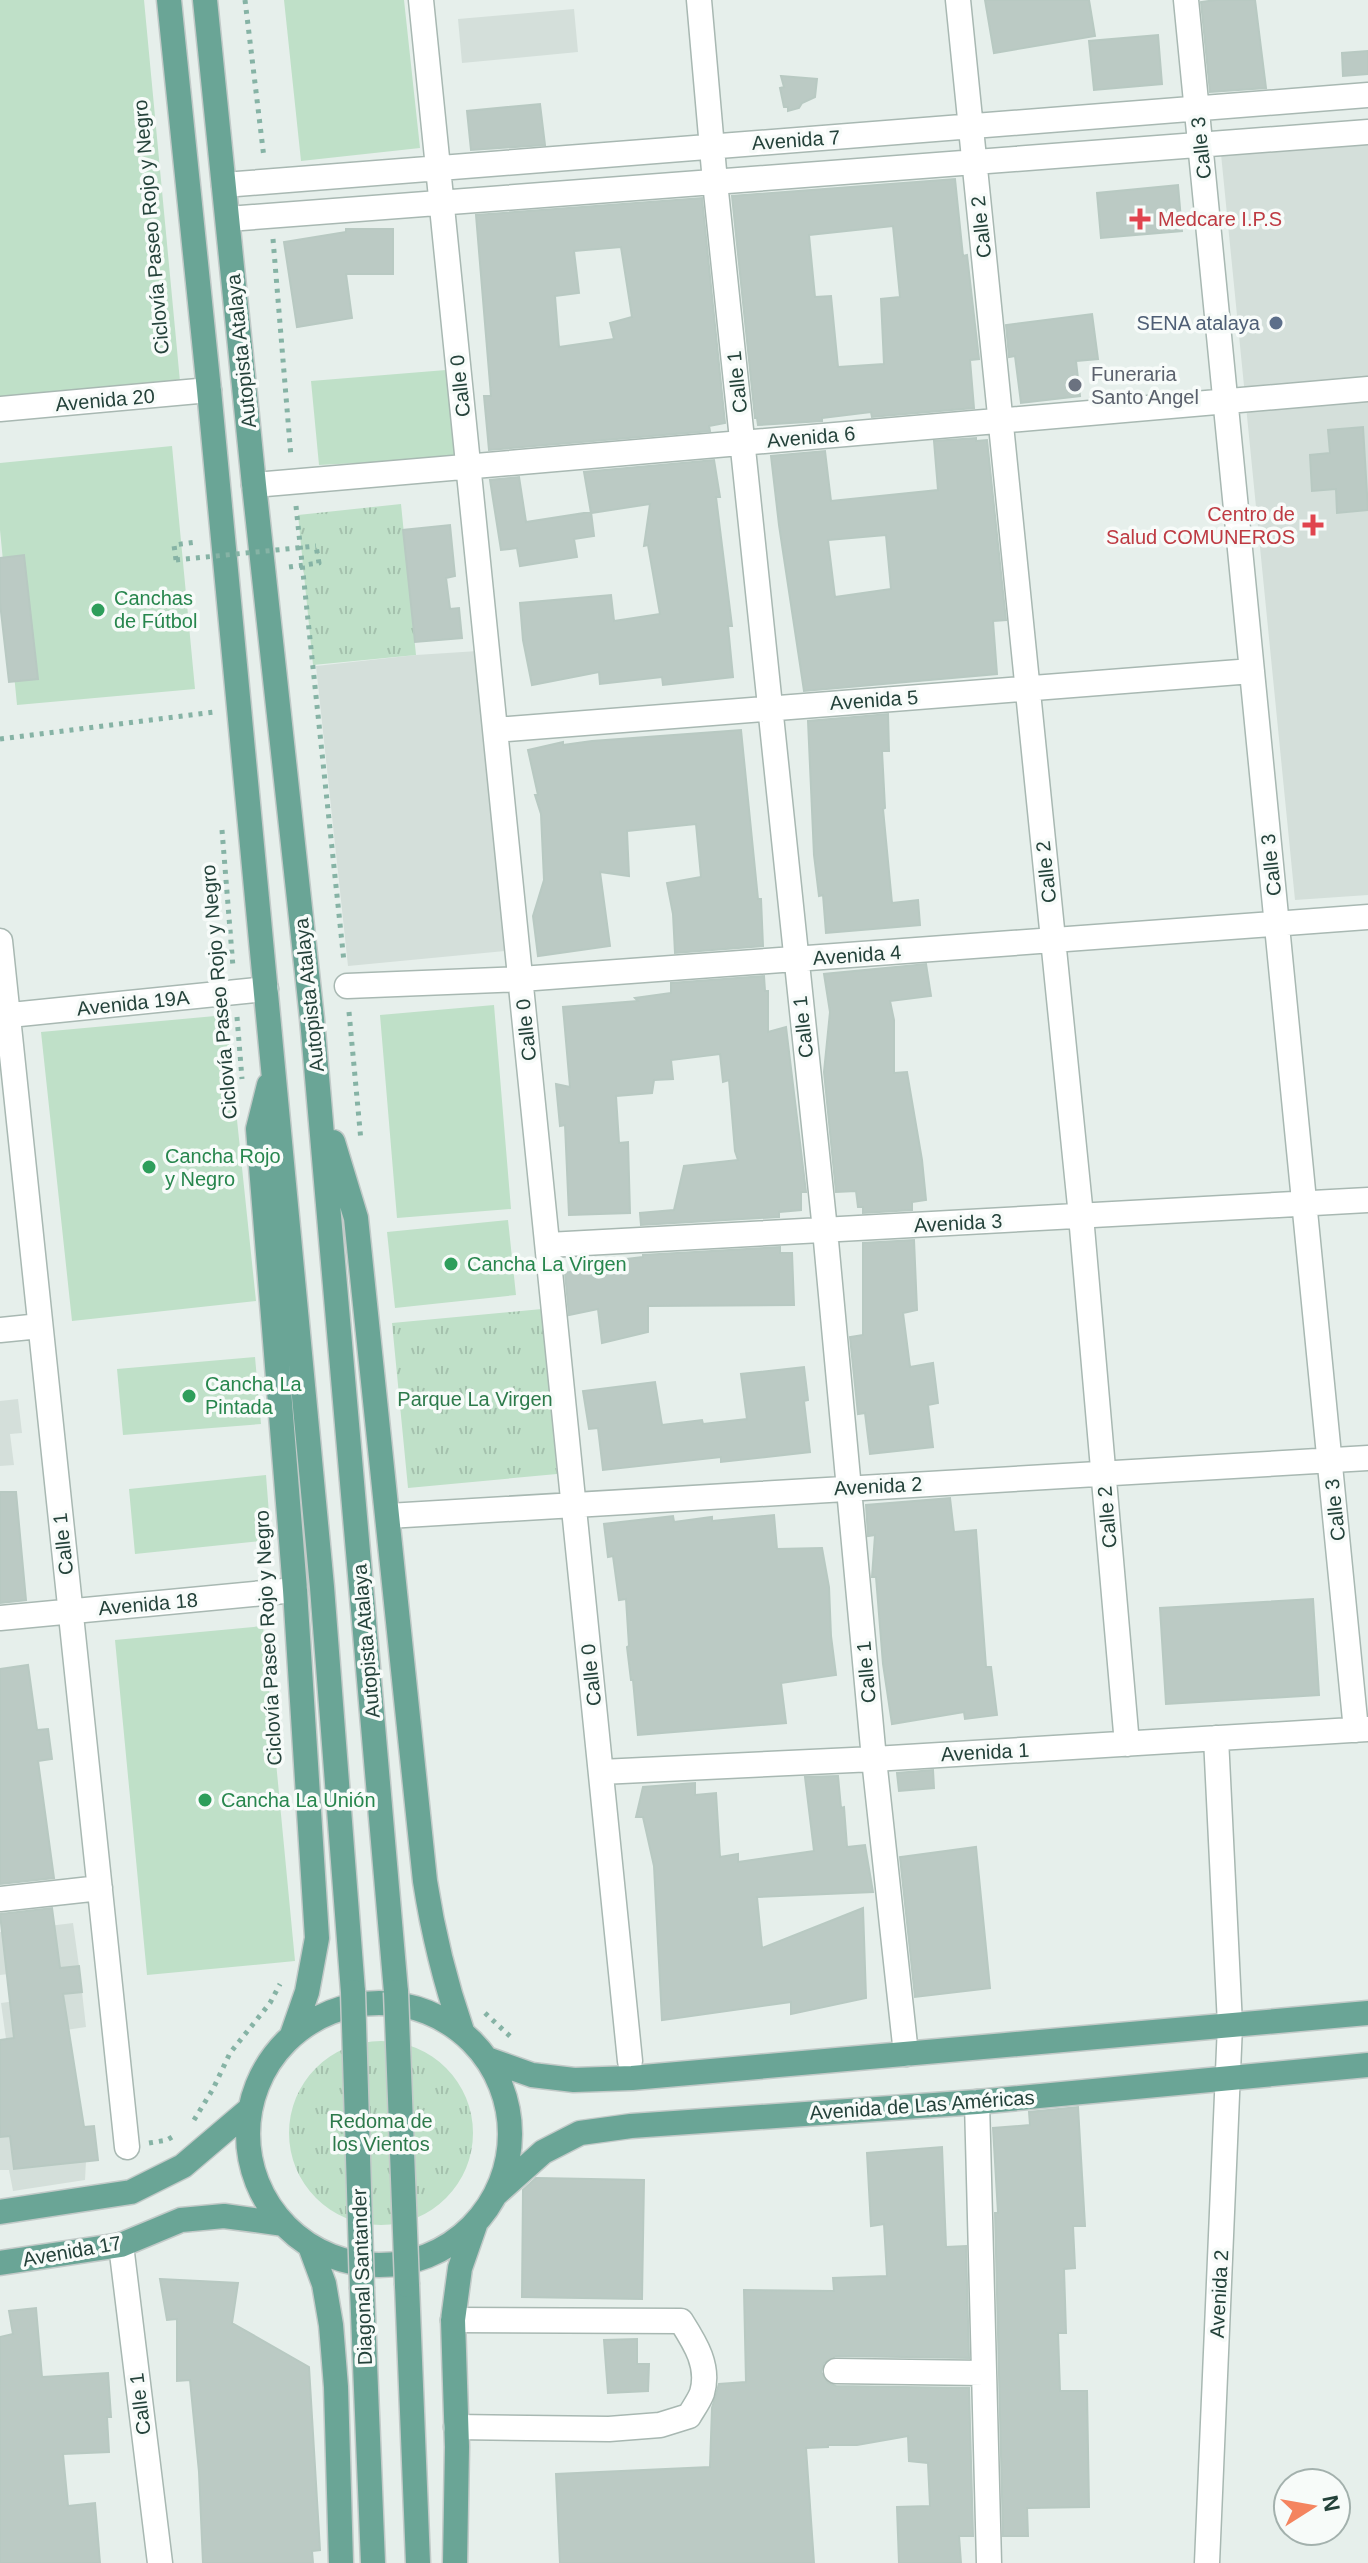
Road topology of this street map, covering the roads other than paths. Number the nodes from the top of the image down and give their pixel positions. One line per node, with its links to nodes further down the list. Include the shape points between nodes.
1 (169, 0): 20 (main road, Autopista Atalaya)
2 (205, 0): 16 (main road, Autopista Atalaya)
3 (421, 0): 14 (street, Calle 0)
4 (699, 0): 12 (street, Calle 1)
5 (958, 0): 9 (street, Calle 2)
6 (1186, 0): 8 (street, Calle 3)
7 (1368, 95): 8 (street, Avenida 7)
8 (1197, 109): 9 (street, Avenida 7); 11 (street, Calle 3)
9 (971, 127): 12 (street, Avenida 7); 13 (street, Calle 2)
10 (1368, 132): 11 (street, Avenida 7)
11 (1201, 145): 13 (street, Avenida 7); 21 (street, Calle 3)
12 (713, 147): 14 (street, Avenida 7); 15 (street, Calle 1)
13 (975, 163): 15 (street, Avenida 7); 23 (street, Calle 2)
14 (438, 168): 16 (street, Avenida 7); 17 (street, Calle 0)
15 (715, 182): 17 (street, Avenida 7); 24 (street, Calle 1)
16 (224, 185): 18 (main road, Autopista Atalaya)
17 (442, 203): 18 (street, Avenida 7); 25 (street, Calle 0)
18 (228, 219): 26 (main road, Autopista Atalaya)
19 (1368, 389): 21 (street, Avenida 6)
20 (209, 390): 22 (street, Avenida 20); 38 (main road, Autopista Atalaya)
21 (1226, 402): 23 (street, Avenida 6); 27 (street, Calle 3)
22 (0, 409)
23 (1002, 421): 24 (street, Avenida 6); 28 (street, Calle 2)
24 (744, 443): 25 (street, Avenida 6); 29 (street, Calle 1)
25 (469, 467): 26 (street, Avenida 6); 30 (street, Calle 0)
26 (254, 485): 41 (main road, Autopista Atalaya)
27 (1252, 671): 28 (street, Avenida 5); 32 (street, Calle 3)
28 (1028, 688): 29 (street, Avenida 5); 33 (street, Calle 2)
29 (771, 708): 30 (street, Avenida 5); 35 (street, Calle 1)
30 (495, 730): 36 (street, Calle 0)
31 (1368, 917): 32 (street, Avenida 4)
32 (1277, 923): 33 (street, Avenida 4); 43 (street, Calle 3)
33 (1052, 940): 35 (street, Avenida 4); 44 (street, Calle 2)
34 (0, 941): 39 (street, Calle 1)
35 (796, 959): 36 (street, Avenida 4); 45 (street, Calle 1)
36 (521, 979): 37 (street, Avenida 4); 46 (street, Calle 0)
37 (347, 986)
38 (266, 989): 39 (street, Avenida 19A); 40 (main road, Autopista Atalaya)
39 (4, 1016): 47 (street, Calle 1)
40 (273, 1067): 55 (main road, via 258,1129); 65 (main road, Autopista Atalaya, via 322,1587)
41 (318, 1084): 54 (main road, via 356,1218); 92 (main road, Autopista Atalaya, bridge, via 396,1992)
42 (1368, 1200): 43 (street, Avenida 3)
43 (1304, 1204): 44 (street, Avenida 3); 50 (street, Calle 3)
44 (1081, 1216): 45 (street, Avenida 3); 51 (street, Calle 2)
45 (825, 1230): 46 (street, Avenida 3); 52 (street, Calle 1)
46 (548, 1245): 53 (street, Calle 0)
47 (40, 1326): 48 (street); 56 (street, Calle 1)
48 (0, 1330)
49 (1368, 1458): 50 (street, Avenida 2)
50 (1330, 1460): 51 (street, Avenida 2); 58 (street, Calle 3)
51 (1104, 1473): 52 (street, Avenida 2); 60 (street, Calle 2)
52 (849, 1488): 53 (street, Avenida 2); 61 (street, Calle 1)
53 (574, 1504): 54 (street, Avenida 2); 62 (street, Calle 0)
54 (388, 1516): 68 (main road, via 425,1881 433,1932)
55 (295, 1590): 56 (street, Avenida 18); 69 (main road, via 317,1938)
56 (70, 1612): 57 (street, Avenida 18); 63 (street, Calle 1)
57 (0, 1618)
58 (1362, 1730): 59 (street, Avenida 1)
59 (1216, 1738): 60 (street, Avenida 1); 67 (street, Avenida 2)
60 (1127, 1744): 61 (street, Avenida 1)
61 (874, 1759): 62 (street, Avenida 1); 70 (street, Calle 1)
62 (601, 1772): 72 (street, Calle 0)
63 (100, 1888): 64 (street); 77 (street, Calle 1)
64 (0, 1899)
65 (353, 1992): 91 (main road, Diagonal Santander, bridge)
66 (1368, 2013): 67 (main road)
67 (1230, 2025): 70 (main road); 74 (street, Avenida 2)
68 (462, 2031): 69 (main road, via 407,2004 376,2002 317,2017); 71 (main road)
69 (292, 2035): 76 (main road, via 272,2056)
70 (906, 2054): 71 (main road, via 574,2080 532,2075)
71 (487, 2059): 78 (main road, via 503,2091 510,2125 508,2161)
72 (630, 2061)
73 (1368, 2065): 74 (main road, Avenida de Las Américas)
74 (1229, 2077): 75 (main road, Avenida de Las Américas); 95 (street, Avenida 2)
75 (977, 2102): 78 (main road, Avenida de Las Américas, via 580,2133 543,2152); 87 (street)
76 (250, 2109): 79 (main road, via 183,2166 131,2192); 80 (main road, via 249,2150 260,2190)
77 (127, 2147)
78 (496, 2194): 81 (main road)
79 (0, 2212)
80 (284, 2224): 82 (main road, Avenida 17, via 224,2216 181,2220); 83 (main road)
81 (476, 2224): 83 (main road, via 431,2257 379,2266 343,2261); 85 (main road, via 460,2268)
82 (121, 2245): 84 (main road, Avenida 17); 89 (street, Calle 1)
83 (310, 2246): 90 (main road, via 331,2325)
84 (0, 2263)
85 (453, 2320): 88 (main road); 88 (street, via 681,2321 699,2348 703,2369 702,2393 689,2416 660,2425)
86 (836, 2371): 87 (street)
87 (984, 2373): 94 (street)
88 (456, 2427): 93 (main road)
89 (160, 2563)
90 (341, 2563)
91 (373, 2563)
92 (418, 2563)
93 (455, 2563)
94 (989, 2563)
95 (1207, 2563)

